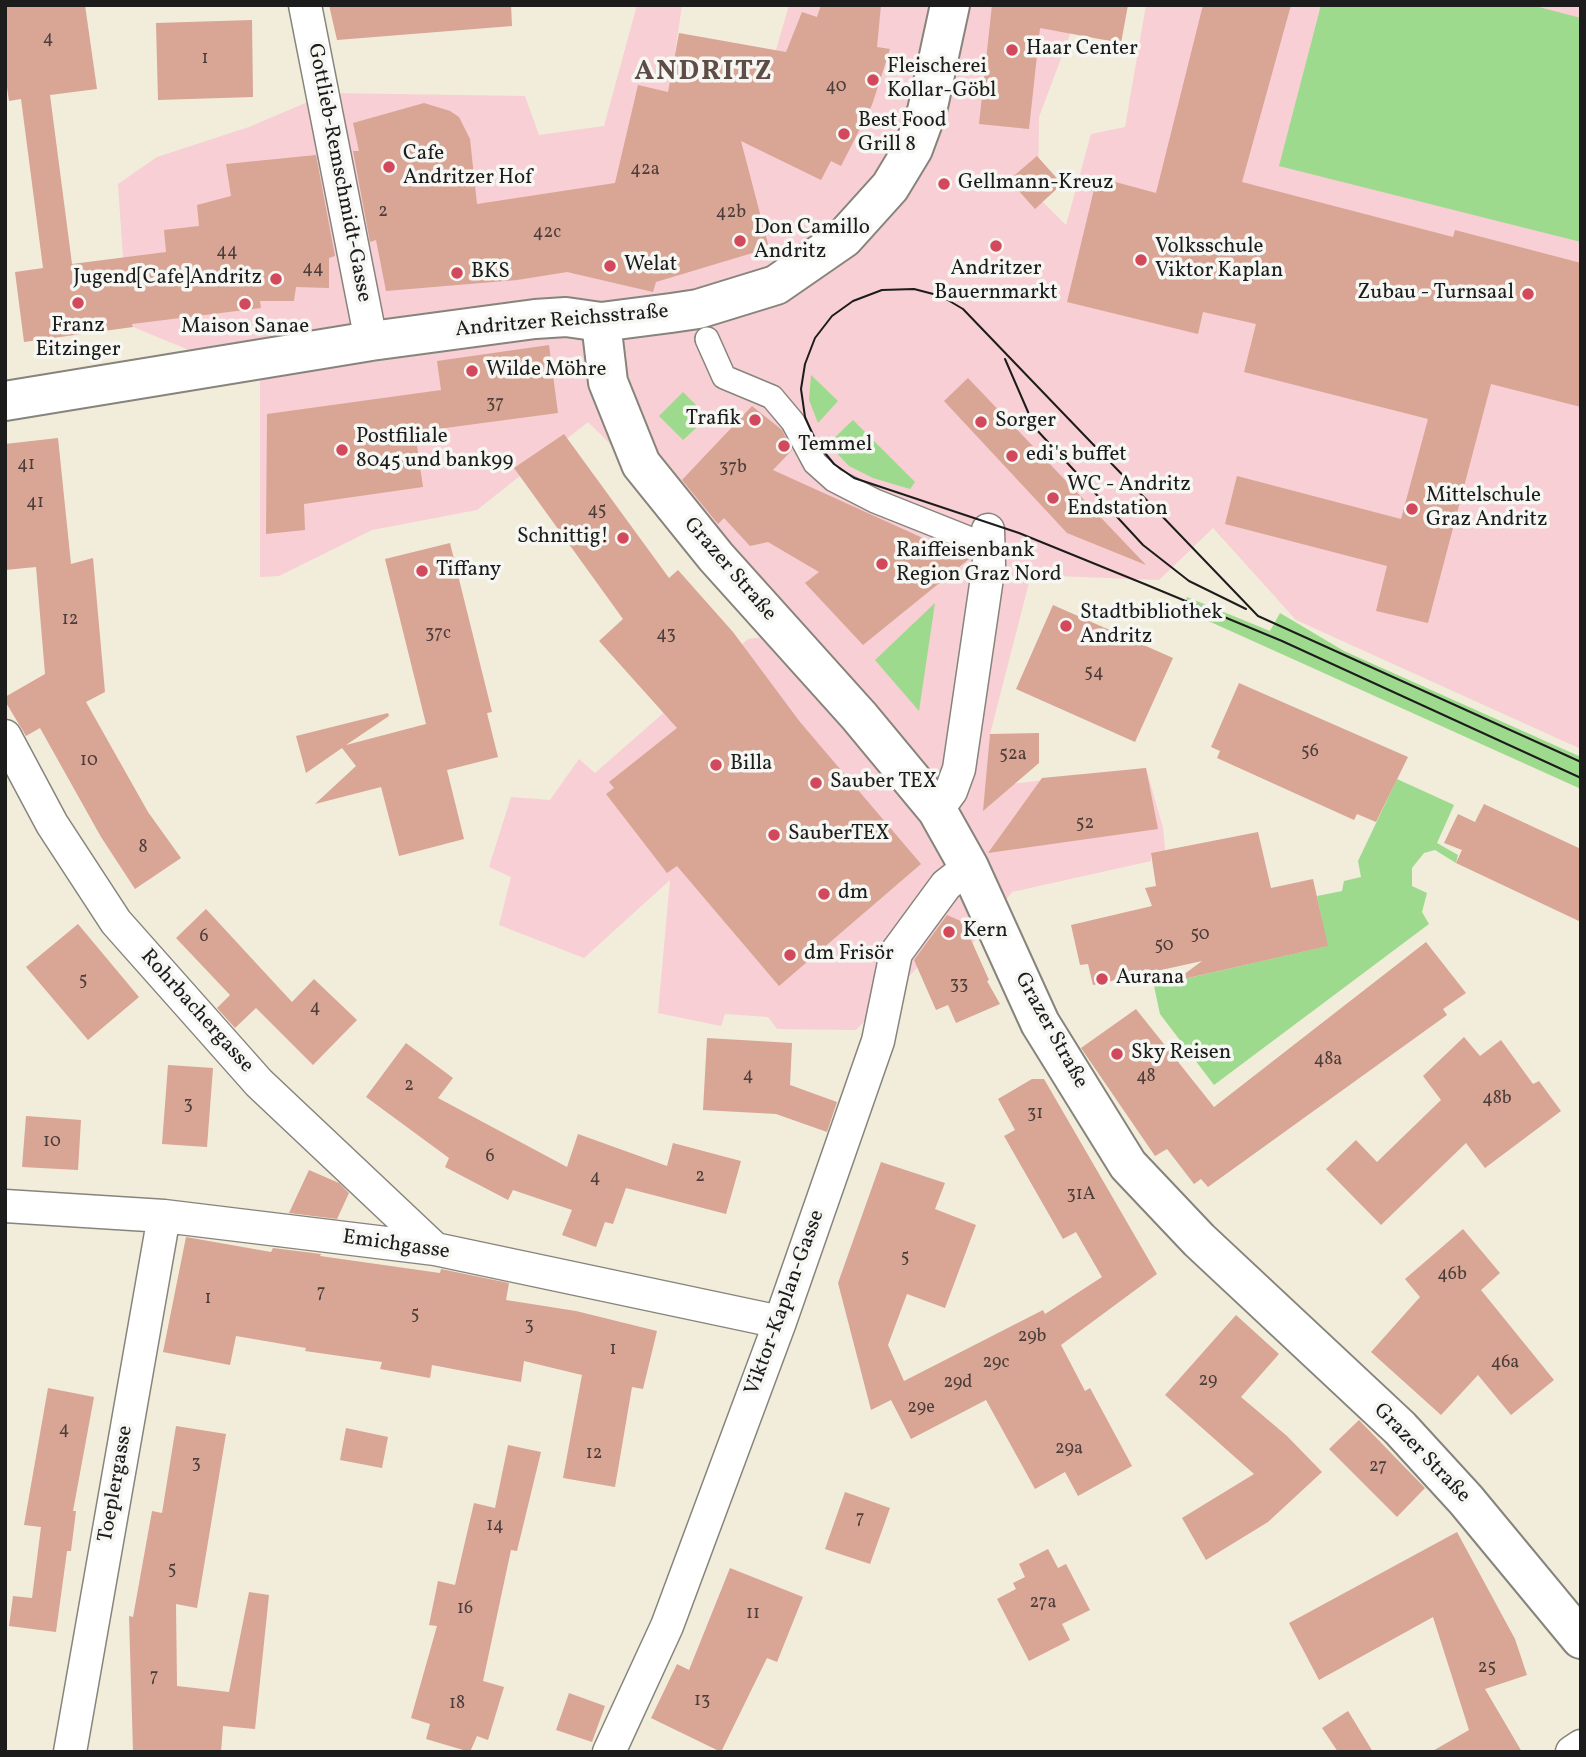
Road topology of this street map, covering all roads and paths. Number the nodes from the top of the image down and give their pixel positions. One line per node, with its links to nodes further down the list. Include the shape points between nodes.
1 (305, 5): 5 (street, Gottlieb-Remschmidt-Gasse)
2 (950, 5): 3 (street, Andritzer Reichsstraße, via 927,111 913,149 891,187 844,238 776,285 750,294 698,309)
3 (601, 322): 5 (street, Andritzer Reichsstraße, via 535,319); 9 (street, Grazer Straße, via 611,390 641,464)
4 (708, 340): 7 (street, via 724,377 772,397 793,422 815,463 834,480 875,501)
5 (371, 341): 6 (street, Andritzer Reichsstraße)
6 (5, 401)
7 (981, 535): 9 (street, via 989,564 959,769)
8 (5, 736): 13 (street, Rohrbachergasse, via 52,824 116,922 259,1083)
9 (937, 810): 10 (street, Grazer Straße)
10 (969, 867): 14 (street, Viktor-Kaplan-Gasse, via 946,885 896,953 878,1041); 15 (street, Grazer Straße, via 1040,1023 1128,1165 1199,1240 1400,1428)
11 (5, 1206): 12 (street, Emichgasse)
12 (164, 1216): 13 (street, Emichgasse); 17 (street, Toeplergasse)
13 (435, 1249): 14 (street, Emichgasse)
14 (780, 1322): 18 (street, Viktor-Kaplan-Gasse, via 667,1626)
15 (1581, 1639)
16 (1581, 1746): 19 (street)
17 (70, 1752)
18 (609, 1752)
19 (1572, 1752)

